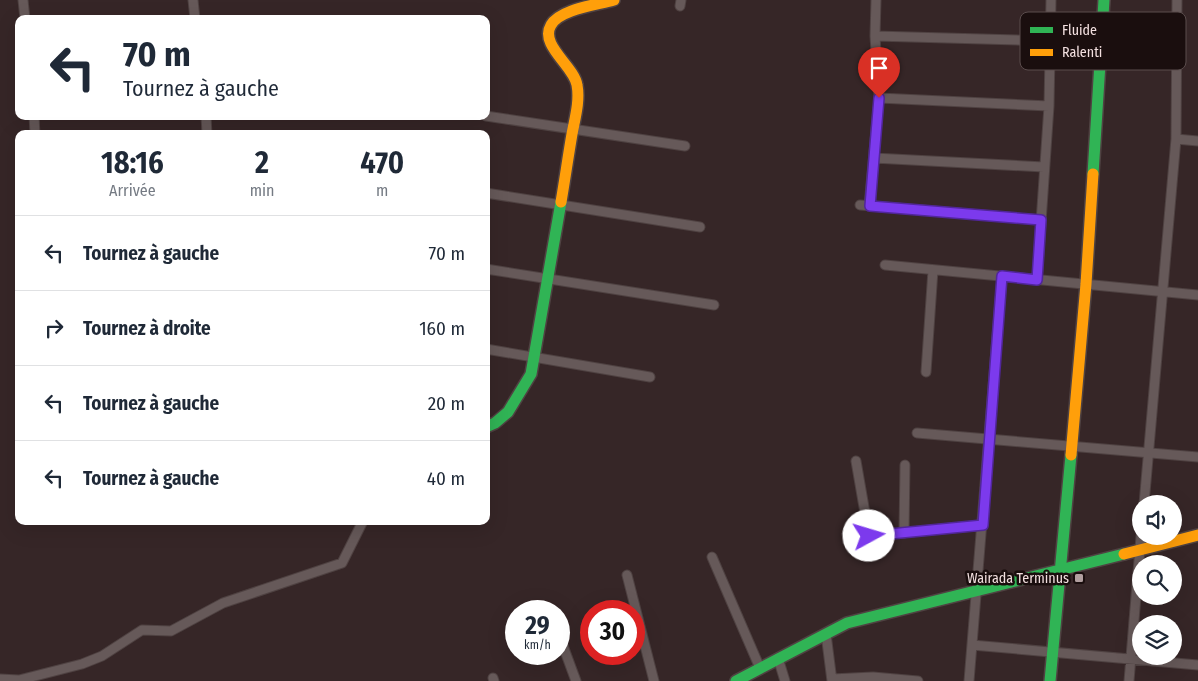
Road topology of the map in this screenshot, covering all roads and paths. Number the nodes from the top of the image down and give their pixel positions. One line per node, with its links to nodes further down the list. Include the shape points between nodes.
1 (23, 0): 5 (street)
2 (193, 0): 6 (street)
3 (614, 0): 15 (street, via 562,16 551,24 548,32 549,40 576,81 577,107)
4 (876, 0): 7 (street)
5 (25, 15)
6 (195, 15)
7 (875, 36): 8 (street); 12 (street)
8 (1020, 40)
9 (1050, 70): 13 (street)
10 (1100, 70): 33 (street)
11 (1176, 70): 16 (street)
12 (879, 98): 13 (street); 19 (street)
13 (1049, 106): 20 (street)
14 (490, 117): 15 (street)
15 (573, 129): 18 (street); 22 (street)
16 (1176, 139): 17 (street); 34 (street)
17 (1198, 141)
18 (685, 146)
19 (874, 158): 20 (street); 24 (street)
20 (1044, 167): 25 (street)
21 (490, 195): 22 (street)
22 (560, 205): 26 (street); 31 (street)
23 (860, 206): 24 (street)
24 (870, 206): 25 (street)
25 (1041, 220): 32 (street)
26 (700, 227)
27 (885, 265): 29 (street)
28 (490, 270): 31 (street)
29 (933, 270): 30 (street); 39 (street)
30 (1002, 276): 32 (street); 43 (street)
31 (547, 279): 36 (street); 38 (street)
32 (1037, 280): 33 (street)
33 (1086, 284): 34 (street); 44 (street)
34 (1163, 292): 35 (street); 45 (street)
35 (1198, 295)
36 (714, 305)
37 (490, 350): 38 (street)
38 (534, 357): 40 (street); 41 (street, via 531,374 510,411 498,423)
39 (926, 372)
40 (650, 377)
41 (490, 426)
42 (917, 433): 43 (street)
43 (990, 440): 44 (street); 51 (street)
44 (1071, 446): 45 (street); 57 (street)
45 (1149, 453): 46 (street); 49 (street)
46 (1198, 457)
47 (856, 461): 52 (street, via 869,536)
48 (905, 465): 52 (street)
49 (1145, 495)
50 (361, 525): 68 (street, via 342,563 223,603 171,631 142,630 102,656 82,664 19,680)
51 (983, 525): 52 (street); 59 (street)
52 (904, 532)
53 (1198, 536): 55 (street)
54 (1140, 545): 55 (street)
55 (1140, 551): 57 (street); 64 (street)
56 (712, 557): 67 (street)
57 (1060, 570): 59 (street); 62 (street)
58 (627, 574): 72 (street)
59 (977, 591): 60 (street, via 847,624); 61 (street)
60 (826, 634): 63 (street); 69 (street)
61 (972, 645): 62 (street); 76 (street)
62 (1053, 652): 64 (street); 77 (street)
63 (778, 658): 67 (street); 74 (street)
64 (1130, 659): 66 (street); 78 (street)
65 (570, 665): 71 (street)
66 (1198, 665)
67 (760, 668): 73 (street)
68 (0, 679)
69 (832, 680): 70 (street)
70 (885, 680): 75 (street)
71 (576, 681)
72 (654, 681)
73 (736, 681)
74 (784, 681)
75 (918, 681)
76 (969, 681)
77 (1050, 681)
78 (1129, 681)

